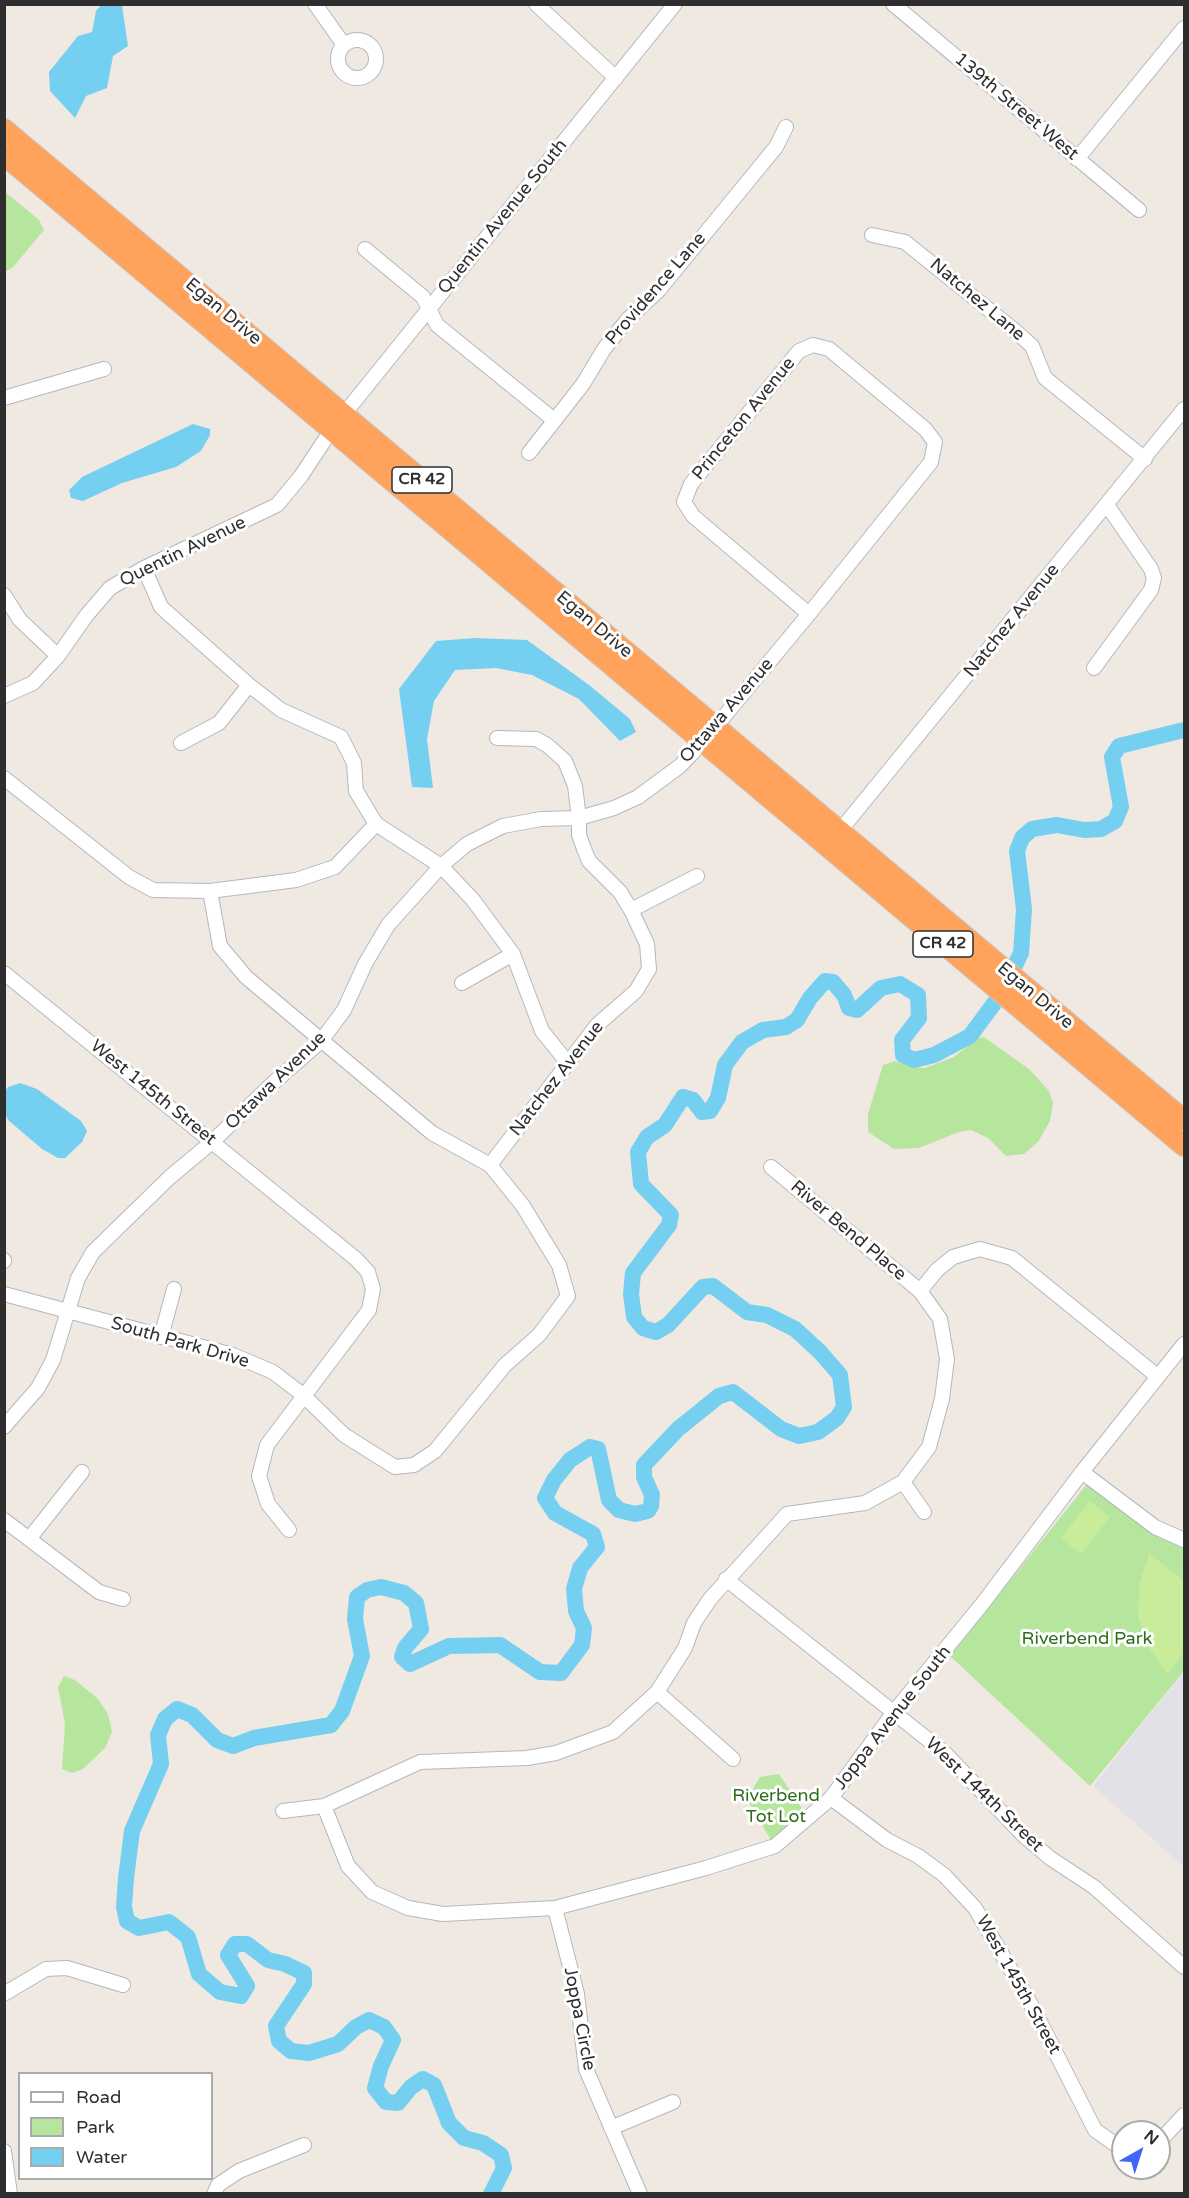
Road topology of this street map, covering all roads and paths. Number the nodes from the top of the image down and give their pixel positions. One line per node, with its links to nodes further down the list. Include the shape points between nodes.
1 (315, 4): 6 (street)
2 (536, 4): 7 (street)
3 (675, 4): 7 (street, Quentin Avenue South)
4 (892, 4): 11 (street, 139th Street West)
5 (1185, 28): 11 (street)
6 (344, 45)
7 (616, 78): 15 (street, Quentin Avenue South)
8 (786, 127): 20 (street, Providence Lane, via 776,147 658,291 604,349)
9 (4, 129): 21 (highway, Egan Drive / CR 42)
10 (4, 155): 21 (highway, Egan Drive / CR 42)
11 (1077, 159): 12 (street, 139th Street West)
12 (1138, 210)
13 (872, 235): 23 (street, Natchez Lane, via 905,242 978,301 1032,346 1045,378)
14 (365, 249): 15 (street, via 423,297)
15 (429, 308): 20 (street, via 437,325); 21 (street, Quentin Avenue South)
16 (813, 345): 27 (street, Ottawa Avenue, via 829,349 925,429 935,442 931,462); 27 (street, Princeton Avenue, via 799,351 691,484 684,502 693,516)
17 (104, 369): 18 (street)
18 (4, 398)
19 (1185, 409): 23 (street, Natchez Avenue)
20 (554, 420): 22 (street, Providence Lane)
21 (338, 422): 25 (street, Quentin Avenue, via 277,505); 32 (highway, Egan Drive / CR 42); 35 (highway, Egan Drive / CR 42)
22 (529, 453)
23 (1144, 459): 24 (street, Natchez Avenue)
24 (1107, 505): 29 (street, via 1154,578 1151,590); 39 (street, Natchez Avenue)
25 (144, 568): 28 (street, Quentin Avenue, via 110,588); 30 (street, via 161,607)
26 (4, 595): 28 (street, via 20,621)
27 (809, 614): 32 (street, Ottawa Avenue)
28 (58, 656): 31 (street, Quentin Avenue, via 33,683)
29 (1094, 668)
30 (249, 685): 34 (street, via 219,723); 38 (street, via 281,710 341,737 354,763 356,791)
31 (4, 696)
32 (715, 727): 35 (street, Ottawa Avenue); 39 (highway, Egan Drive / CR 42)
33 (497, 738): 37 (street, via 536,739 557,752 571,774)
34 (181, 743)
35 (702, 743): 37 (street, Ottawa Avenue, via 680,766 638,797); 51 (highway, Egan Drive / CR 42)
36 (4, 778): 42 (street, via 129,877 153,890)
37 (579, 818): 40 (street, Ottawa Avenue, via 503,826 467,844); 43 (street, via 579,835 589,861)
38 (376, 824): 40 (street); 42 (street, via 335,867 296,880)
39 (839, 832): 49 (highway, Egan Drive / CR 42)
40 (441, 866): 44 (street, via 473,900); 47 (street, Ottawa Avenue, via 388,925 344,1010)
41 (697, 876): 43 (street)
42 (210, 891): 47 (street, via 220,946 246,977)
43 (632, 910): 48 (street, Natchez Avenue, via 647,944 649,969 636,991 597,1025)
44 (513, 954): 46 (street); 48 (street, via 542,1031)
45 (4, 973): 50 (street, West 145th Street)
46 (462, 983)
47 (321, 1041): 50 (street, Ottawa Avenue); 52 (street, via 432,1133)
48 (567, 1062): 52 (street, Natchez Avenue)
49 (1185, 1120)
50 (212, 1142): 57 (street, Ottawa Avenue, via 93,1252 78,1278); 61 (street, West 145th Street, via 368,1272 373,1289 369,1310)
51 (1185, 1146)
52 (489, 1165): 61 (street, South Park Drive, via 523,1206 559,1265 568,1296 539,1335 505,1365 435,1451 414,1465 395,1467 344,1435)
53 (771, 1167): 55 (street, River Bend Place)
54 (174, 1289): 58 (street)
55 (920, 1290): 60 (street, River Bend Place, via 953,1257 980,1249 1012,1258); 65 (street, via 940,1319 947,1359 942,1399 929,1447)
56 (4, 1294): 57 (street, South Park Drive)
57 (68, 1310): 58 (street, South Park Drive); 62 (street, Ottawa Avenue, via 38,1388)
58 (161, 1337): 61 (street, South Park Drive, via 233,1355 273,1372)
59 (1185, 1344): 60 (street, Joppa Avenue South)
60 (1157, 1376): 64 (street, Joppa Avenue South)
61 (303, 1395): 68 (street, via 267,1444 260,1476 268,1504)
62 (4, 1428)
63 (82, 1472): 69 (street)
64 (1082, 1472): 70 (street, via 1155,1527); 74 (street, Joppa Avenue South)
65 (903, 1482): 66 (street); 71 (street, via 866,1503 787,1514)
66 (924, 1512)
67 (4, 1520): 69 (street)
68 (289, 1530)
69 (29, 1539): 72 (street, via 99,1592)
70 (1185, 1540)
71 (726, 1580): 73 (street, via 694,1623 685,1648); 74 (street, West 144th Street)
72 (123, 1599)
73 (657, 1692): 75 (street); 77 (street, via 613,1732 556,1753 527,1758 420,1762)
74 (894, 1712): 76 (street, Joppa Avenue South); 80 (street, West 144th Street, via 946,1754 1023,1835 1094,1887)
75 (733, 1759)
76 (831, 1798): 79 (street, Joppa Avenue South, via 775,1846); 87 (street, West 145th Street, via 944,1875 975,1908 1033,2008 1095,2130)
77 (324, 1806): 78 (street); 79 (street, Joppa Avenue South, via 348,1866 372,1892 408,1908 442,1914)
78 (283, 1811)
79 (555, 1908): 85 (street, Joppa Circle, via 577,1994 586,2069)
80 (1185, 1967)
81 (123, 1985): 82 (street, via 67,1968 45,1969)
82 (4, 1994)
83 (673, 2102): 85 (street)
84 (1185, 2115): 86 (street)
85 (611, 2128): 92 (street, Joppa Circle)
86 (1171, 2130)
87 (1111, 2141)
88 (304, 2145): 91 (street, via 238,2171 218,2185)
89 (4, 2151): 90 (street)
90 (10, 2193)
91 (214, 2193)
92 (640, 2193)

